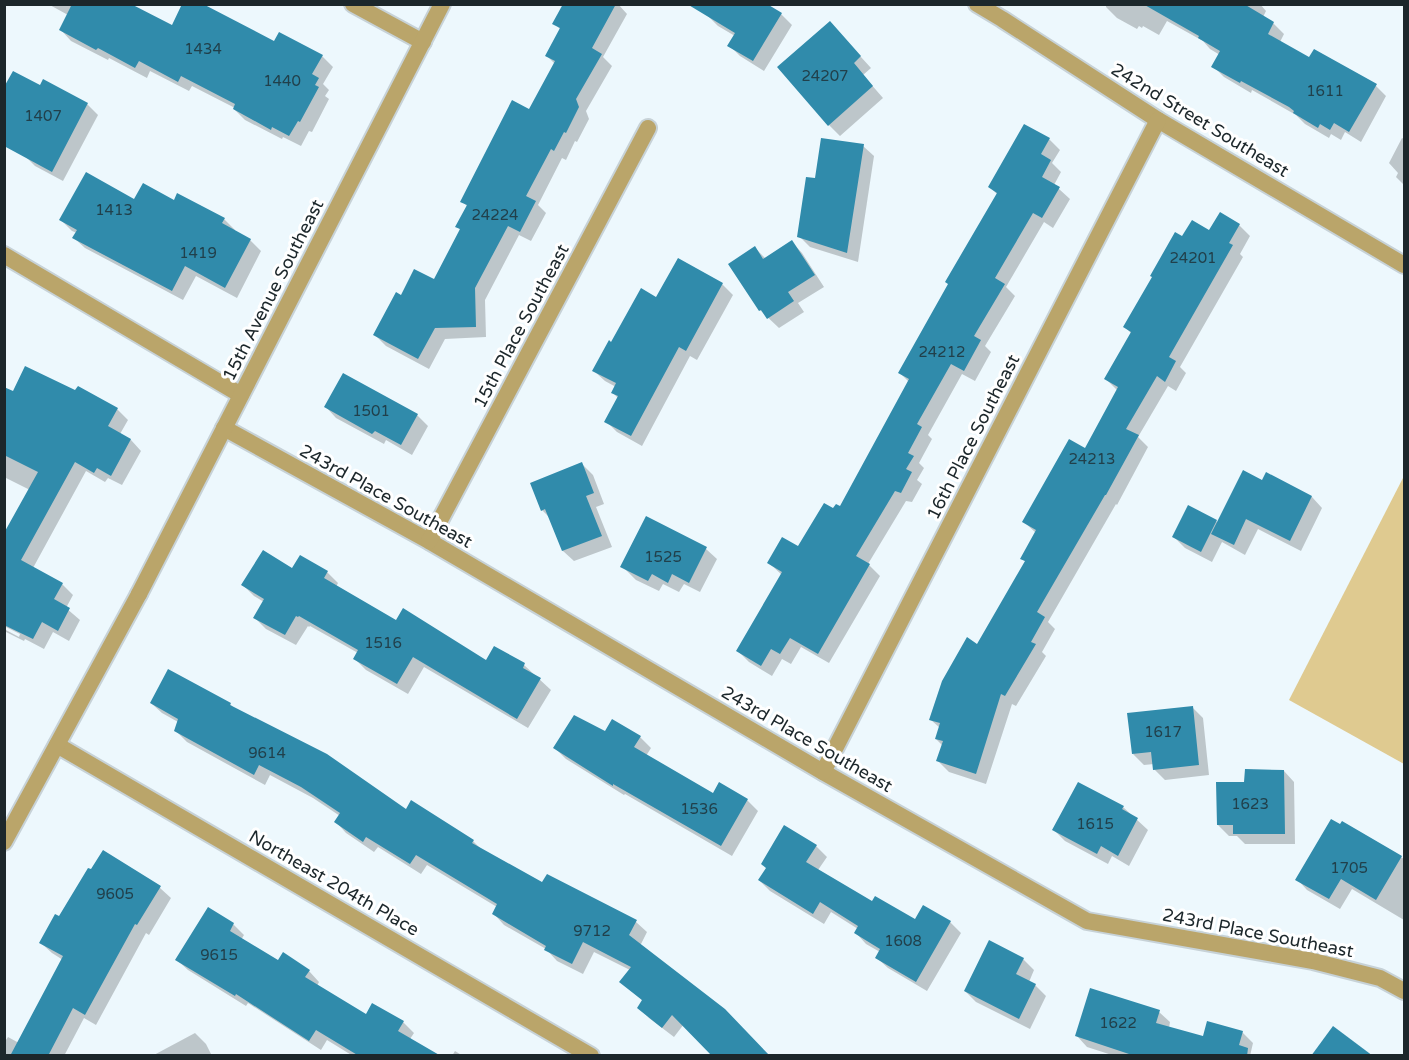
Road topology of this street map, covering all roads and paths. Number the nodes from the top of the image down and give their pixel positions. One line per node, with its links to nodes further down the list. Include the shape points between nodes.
1 (354, 4): 5 (street)
2 (442, 4): 5 (street, 15th Avenue Southeast)
3 (977, 4): 4 (street, 242nd Street Southeast)
4 (1006, 12): 6 (street, 242nd Street Southeast)
5 (423, 42): 10 (street, 15th Avenue Southeast)
6 (1158, 120): 9 (street, 242nd Street Southeast); 14 (street, 16th Place Southeast)
7 (648, 128): 12 (street, 15th Place Southeast)
8 (4, 255): 10 (street)
9 (1404, 265)
10 (241, 395): 11 (street, 15th Avenue Southeast)
11 (224, 428): 12 (street, 243rd Place Southeast); 13 (street, 15th Avenue Southeast)
12 (429, 541): 14 (street, 243rd Place Southeast)
13 (57, 745): 15 (street, 15th Avenue Southeast); 17 (street, Northeast 204th Place)
14 (823, 772): 16 (street, 243rd Place Southeast, via 1086,921 1313,961 1380,978)
15 (4, 842)
16 (1404, 992)
17 (591, 1056)

